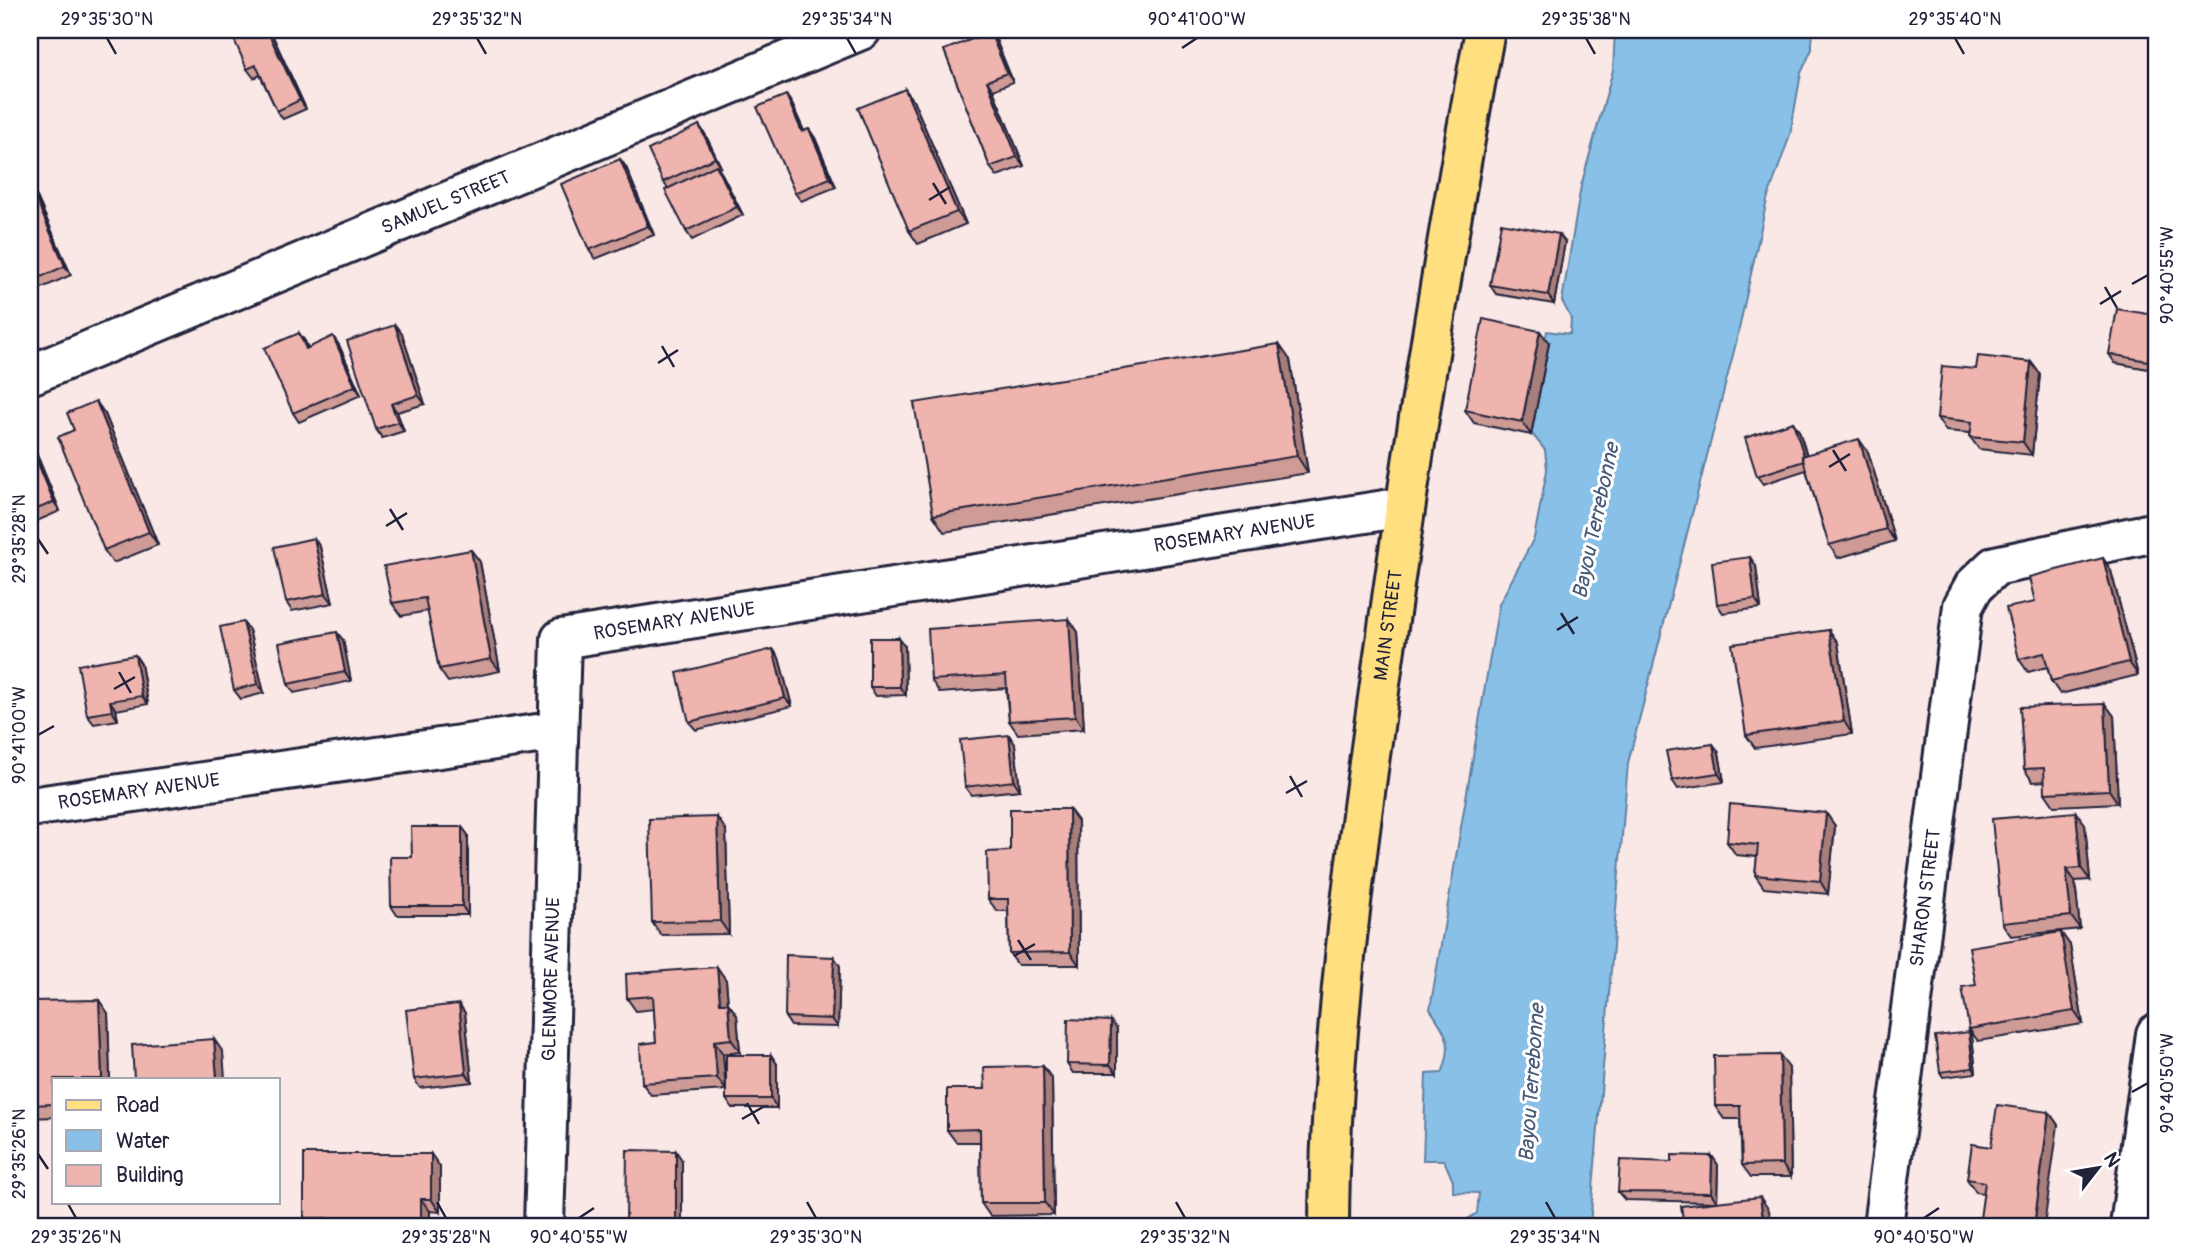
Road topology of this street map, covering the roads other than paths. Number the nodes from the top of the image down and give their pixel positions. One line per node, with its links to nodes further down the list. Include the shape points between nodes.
1 (861, 30): 3 (street, SAMUEL STREET)
2 (1485, 30): 4 (main road, MAIN STREET)
3 (30, 375)
4 (1404, 507): 6 (street, ROSEMARY AVENUE, via 561,639); 10 (main road, MAIN STREET, via 1349,898)
5 (2156, 532): 11 (street, SHARON STREET, via 1995,566 1974,586 1963,606)
6 (558, 731): 7 (street, ROSEMARY AVENUE); 9 (street, GLENMORE AVENUE)
7 (30, 807)
8 (2156, 1034): 12 (street)
9 (544, 1226)
10 (1329, 1226)
11 (1883, 1226)
12 (2130, 1226)

